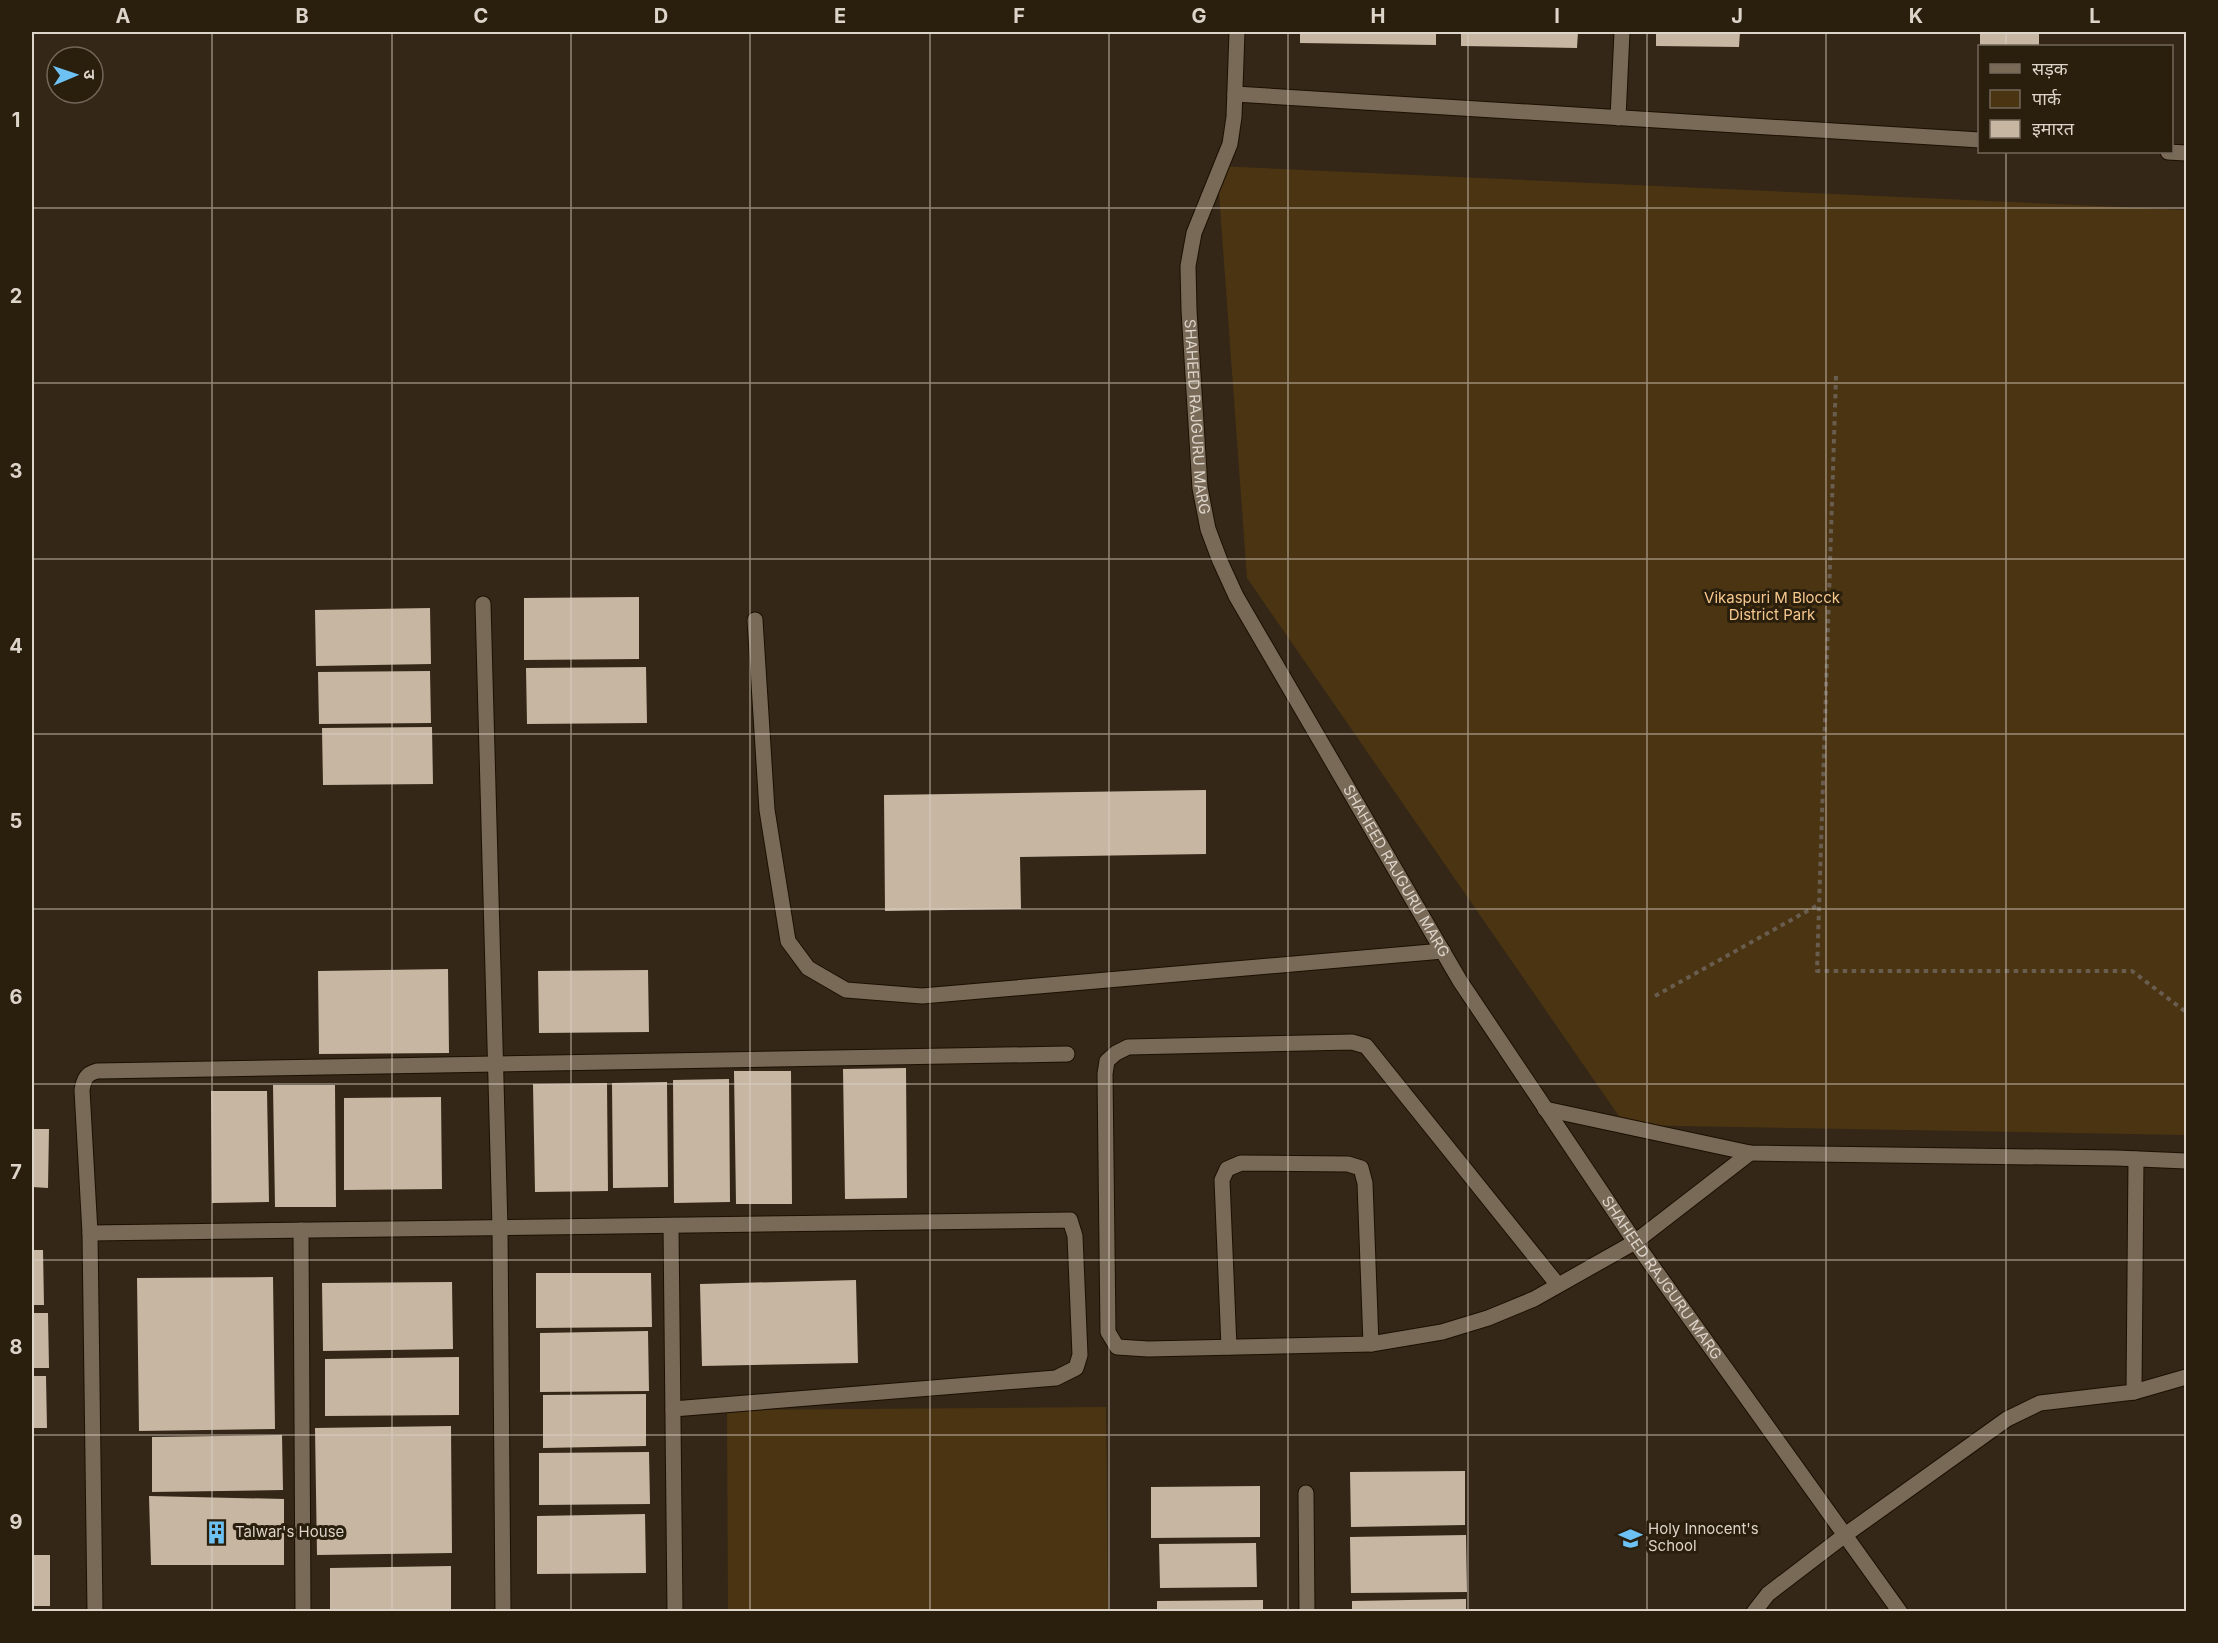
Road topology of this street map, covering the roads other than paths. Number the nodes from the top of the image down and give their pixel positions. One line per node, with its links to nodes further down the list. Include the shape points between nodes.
1 (1237, 32): 3 (street, SHAHEED RAJGURU MARG)
2 (1622, 32): 4 (street)
3 (1235, 94): 4 (street); 8 (street, SHAHEED RAJGURU MARG, via 1230,144 1194,233 1188,266 1200,488 1208,529 1236,596)
4 (1618, 118): 5 (street)
5 (1978, 140)
6 (483, 604): 10 (street)
7 (755, 620): 8 (street, via 767,810 788,941 808,969 846,990 922,996)
8 (1443, 951): 11 (street, SHAHEED RAJGURU MARG)
9 (1067, 1054): 10 (street)
10 (495, 1064): 16 (street); 18 (street, via 88,1073 82,1090)
11 (1545, 1109): 12 (street); 19 (street, SHAHEED RAJGURU MARG)
12 (1750, 1153): 13 (street); 19 (street)
13 (2136, 1159): 14 (street); 24 (street)
14 (2187, 1161)
15 (671, 1226): 16 (street); 25 (street); 25 (street, via 1070,1220 1076,1236 1080,1355 1076,1368 1056,1378)
16 (500, 1228): 17 (street); 30 (street)
17 (301, 1230): 18 (street); 29 (street)
18 (90, 1233): 28 (street)
19 (1635, 1242): 20 (street); 27 (street, SHAHEED RAJGURU MARG)
20 (1558, 1285): 21 (street, via 1488,1318 1442,1332); 22 (street, via 1366,1046 1352,1042 1128,1047 1107,1061 1105,1074 1108,1332 1118,1347)
21 (1371, 1344): 22 (street); 22 (street, via 1365,1183 1361,1168 1348,1164 1241,1163 1227,1169 1222,1180)
22 (1229, 1347)
23 (2187, 1377): 24 (street)
24 (2134, 1392): 27 (street, via 2040,1403 2007,1419)
25 (673, 1409): 31 (street)
26 (1306, 1493): 32 (street)
27 (1845, 1535): 33 (street, via 1768,1594); 34 (street, SHAHEED RAJGURU MARG)
28 (95, 1611)
29 (303, 1611)
30 (503, 1611)
31 (675, 1611)
32 (1307, 1611)
33 (1754, 1611)
34 (1900, 1611)

